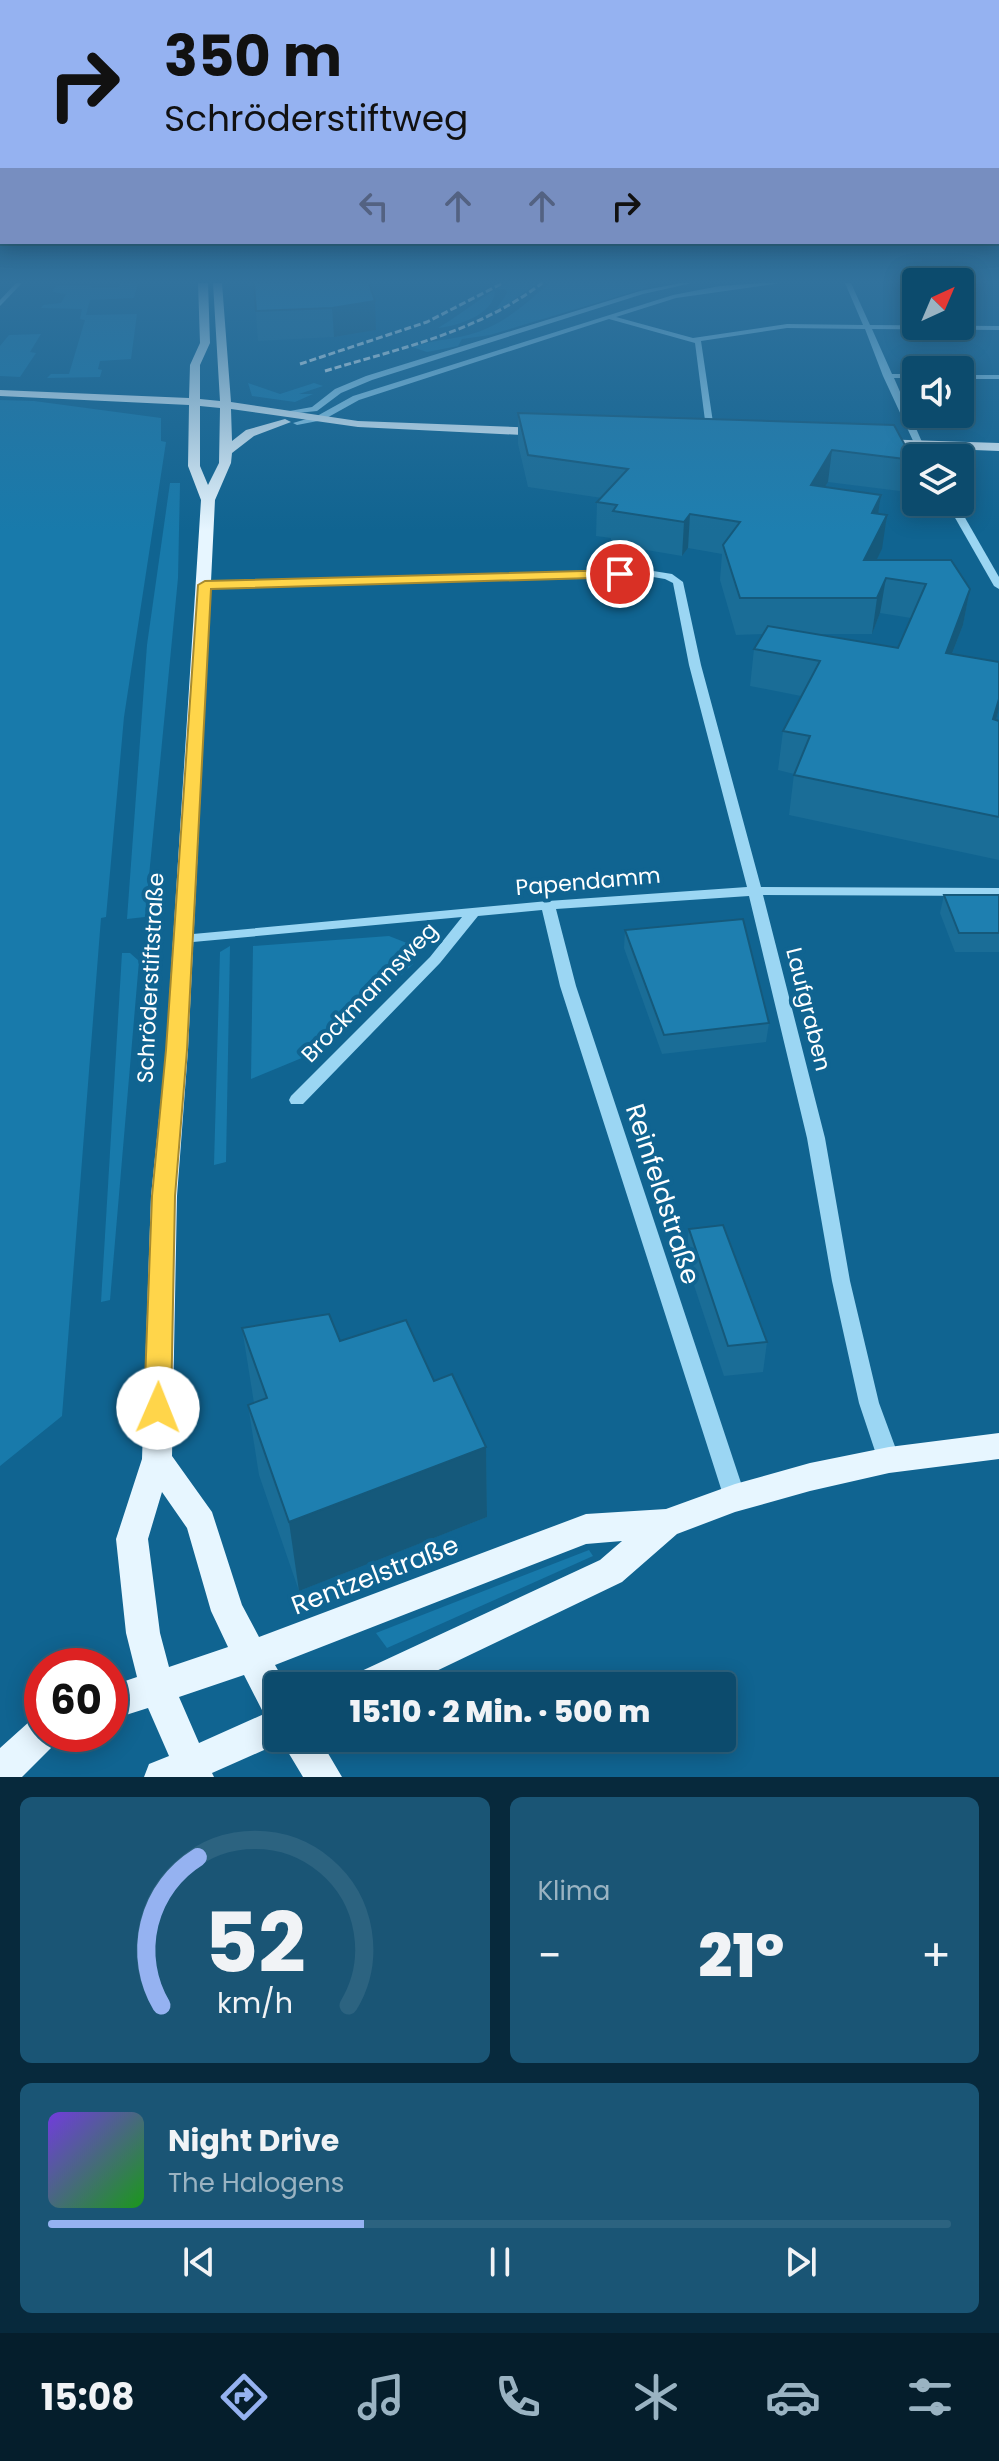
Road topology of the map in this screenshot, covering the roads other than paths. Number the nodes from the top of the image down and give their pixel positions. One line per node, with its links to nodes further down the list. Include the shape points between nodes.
1 (195, 366): 12 (main road, Schröderstiftstraße)
2 (223, 366): 13 (main road, Schröderstiftstraße)
3 (408, 366): 15 (street, via 338,391)
4 (456, 366): 14 (street, via 356,398)
5 (703, 366): 19 (street)
6 (883, 366): 7 (street)
7 (887, 376): 8 (street); 22 (street)
8 (902, 376)
9 (974, 377): 10 (street)
10 (999, 377)
11 (0, 393): 12 (main road)
12 (193, 407): 13 (main road); 26 (main road, Schröderstiftstraße, via 194,466)
13 (226, 411): 15 (main road); 25 (main road, Schröderstiftstraße)
14 (322, 417): 15 (main road); 16 (main road)
15 (290, 419): 16 (main road); 25 (main road, via 250,433)
16 (358, 424): 17 (main road)
17 (557, 432)
18 (696, 437): 19 (main road)
19 (712, 437): 20 (main road)
20 (727, 438)
21 (861, 442): 22 (main road)
22 (919, 444)
23 (974, 446): 24 (main road)
24 (999, 447)
25 (226, 452): 26 (main road, Schröderstiftstraße)
26 (208, 500): 30 (main road, Schröderstiftstraße)
27 (959, 516): 28 (street)
28 (985, 561): 29 (street); 31 (street)
29 (999, 561)
30 (205, 585): 32 (street, Laufgraben, via 668,576 679,586); 36 (main road, Schröderstiftstraße)
31 (999, 586)
32 (755, 891): 33 (street, Papendamm); 34 (street, Papendamm); 40 (street, Laufgraben, via 816,1138 869,1403)
33 (999, 892)
34 (548, 905): 35 (street, Papendamm); 41 (street, Reinfeldstraße, via 568,986)
35 (472, 914): 36 (street, Papendamm); 37 (street, Brockmannsweg, via 435,960)
36 (182, 939): 39 (main road, Schröderstiftstraße, via 164,1196)
37 (297, 1100)
38 (999, 1446): 40 (main road, Rentzelstraße)
39 (157, 1459): 43 (main road, via 201,1522 227,1611); 46 (main road, Schröderstiftstraße, via 132,1539 138,1600)
40 (889, 1460): 41 (main road, Rentzelstraße)
41 (735, 1498): 42 (main road, Rentzelstraße)
42 (666, 1523): 43 (main road, Rentzelstraße, via 586,1529); 44 (main road, Rentzelstraße, via 611,1571)
43 (250, 1657): 45 (main road); 46 (main road, Rentzelstraße)
44 (397, 1672)
45 (264, 1681)
46 (157, 1688): 47 (main road, Rentzelstraße); 52 (main road, Schröderstiftstraße)
47 (128, 1697)
48 (264, 1733): 52 (main road)
49 (24, 1750): 51 (main road)
50 (307, 1752): 53 (main road)
51 (0, 1773)
52 (182, 1773)
53 (324, 1777)

